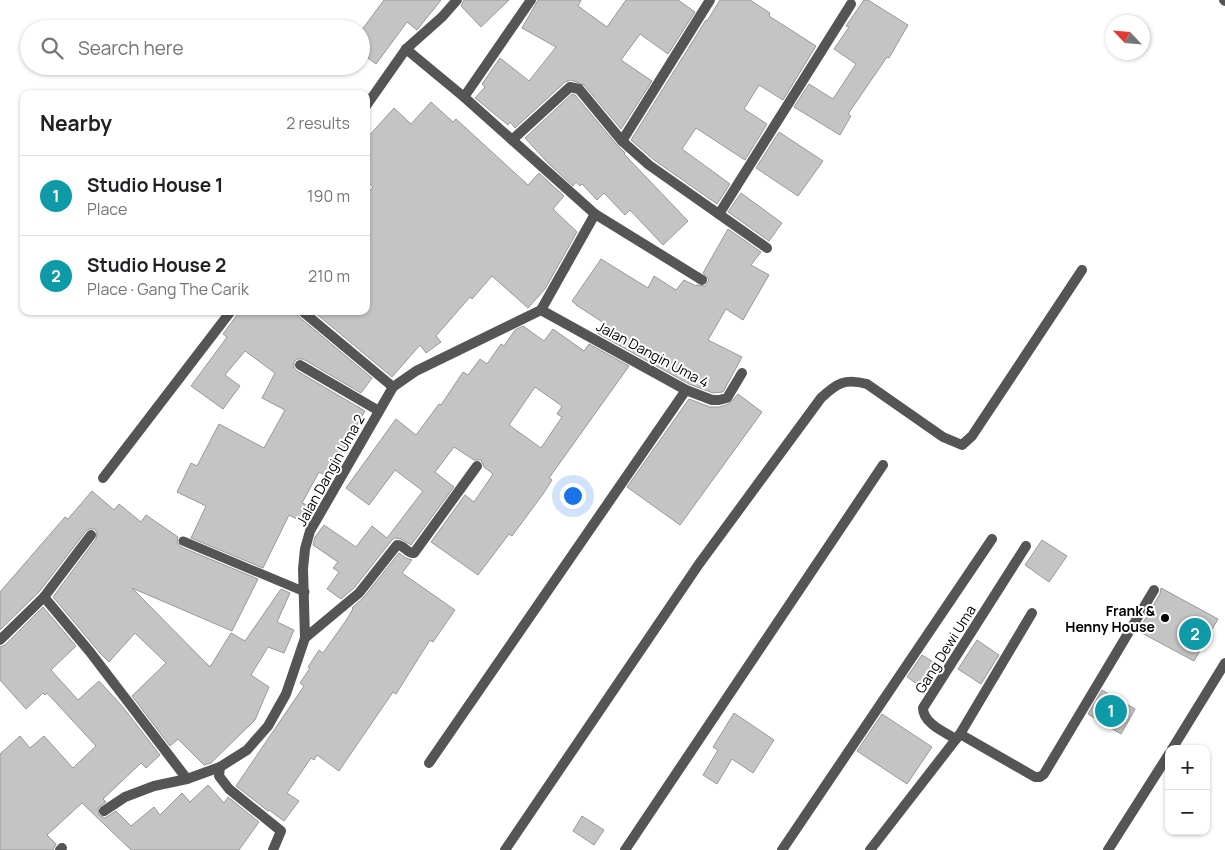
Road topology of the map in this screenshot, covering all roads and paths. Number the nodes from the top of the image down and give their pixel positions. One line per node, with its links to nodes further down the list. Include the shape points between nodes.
1 (456, 0): 5 (street)
2 (531, 0): 6 (street)
3 (710, 0): 9 (street)
4 (851, 4): 11 (street)
5 (406, 49): 6 (street); 7 (street)
6 (464, 97): 8 (street)
7 (370, 100)
8 (512, 140): 9 (street, via 570,87 575,87); 10 (street)
9 (622, 141): 11 (street, via 649,165)
10 (594, 214): 14 (street); 15 (street)
11 (719, 214): 12 (street)
12 (767, 248)
13 (1082, 270): 45 (street, via 972,436 962,445 943,437 867,384 854,380 836,385 821,398 699,564)
14 (702, 280)
15 (542, 310): 20 (street, Jalan Dangin Uma 2, via 416,371); 21 (street, Jalan Dangin Uma 4)
16 (228, 315): 25 (street)
17 (307, 315): 20 (street)
18 (300, 365): 22 (street)
19 (742, 373): 21 (street, Jalan Dangin Uma 4, via 731,394 723,400 712,400)
20 (393, 387): 22 (street, Jalan Dangin Uma 2)
21 (686, 390): 40 (street)
22 (379, 411): 31 (street, Jalan Dangin Uma 2, via 310,531 303,569)
23 (884, 465): 46 (street)
24 (477, 466): 34 (street, via 414,553 397,545 359,593)
25 (103, 478)
26 (91, 535): 32 (street)
27 (992, 539): 47 (street)
28 (184, 540): 31 (lane)
29 (1026, 546): 37 (street, Gang Dewi Uma, via 923,708 927,720)
30 (1154, 590): 37 (street, via 1040,777)
31 (305, 592): 34 (street, Jalan Dangin Uma 2)
32 (44, 597): 35 (street); 42 (street)
33 (1032, 613): 37 (street)
34 (305, 638): 41 (street, Jalan Dangin Uma 2, via 286,694 268,726 247,750)
35 (0, 640)
36 (1225, 663): 38 (street)
37 (958, 736): 48 (street)
38 (1174, 745)
39 (1165, 760): 49 (street)
40 (429, 763)
41 (220, 767): 42 (street, Jalan Dangin Uma 2); 44 (street, via 219,776 229,789 281,831)
42 (187, 779): 43 (street, Jalan Dangin Uma 2, via 132,794)
43 (104, 811)
44 (273, 850)
45 (505, 850)
46 (625, 850)
47 (782, 850)
48 (870, 850)
49 (1108, 850)

